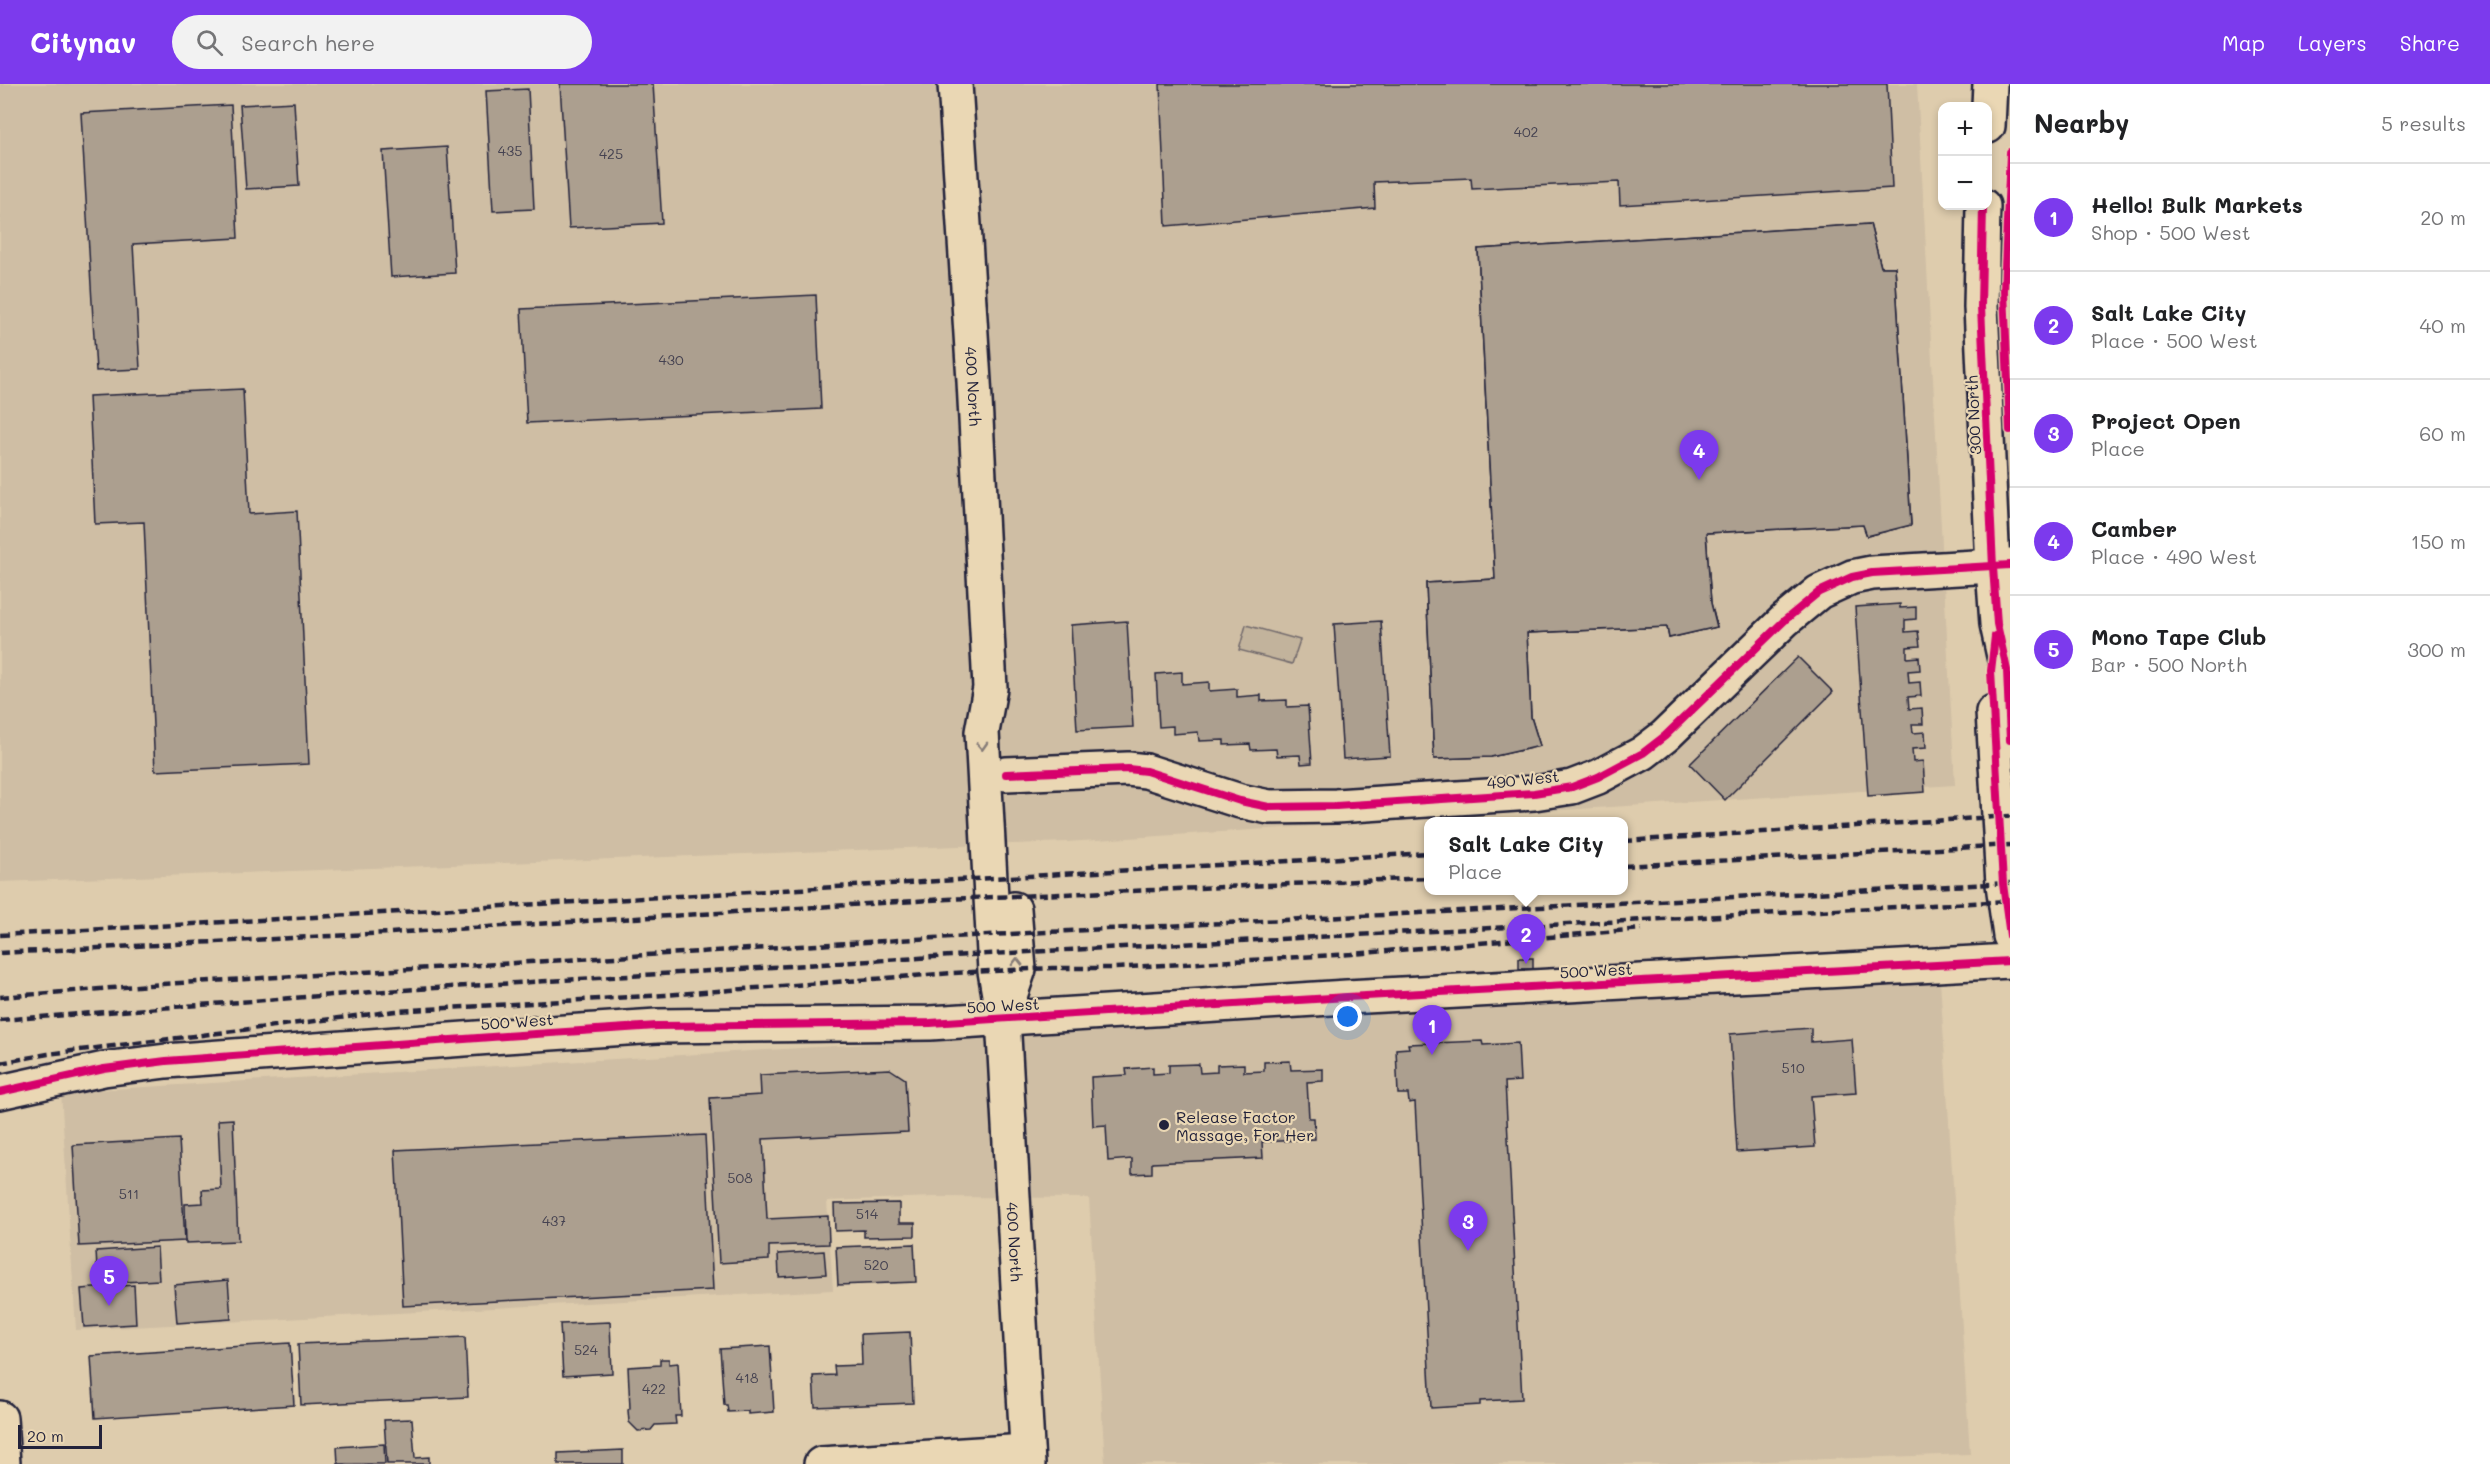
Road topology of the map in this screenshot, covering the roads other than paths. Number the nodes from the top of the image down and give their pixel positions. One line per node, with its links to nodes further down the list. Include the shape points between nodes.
1 (955, 84): 7 (street, 400 North)
2 (1990, 84): 3 (street)
3 (1989, 102)
4 (1983, 210): 5 (street, 300 North, via 1982,307)
5 (2002, 566): 6 (street, 300 North); 9 (street, 490 West, via 1872,573 1832,584 1785,620 1665,736 1643,753 1572,787 1534,794 1269,807 1137,770)
6 (1997, 624): 8 (street, 300 North, via 2007,670); 10 (street, 300 North, via 1991,671 2003,884)
7 (990, 688): 9 (street, 400 North, via 1003,731); 12 (street, 400 North, one-way to 12, via 982,732 995,971)
8 (2010, 740)
9 (1006, 774): 12 (street, 400 North, one-way to 9, via 1018,969)
10 (2010, 936)
11 (2010, 961): 12 (street, 500 West)
12 (1003, 1018): 13 (street, 500 West, via 930,1023 657,1026 263,1052 166,1060); 15 (street, 400 North)
13 (0, 1092)
14 (0, 1418): 16 (street)
15 (1027, 1458): 17 (street)
16 (3, 1464)
17 (821, 1464)

